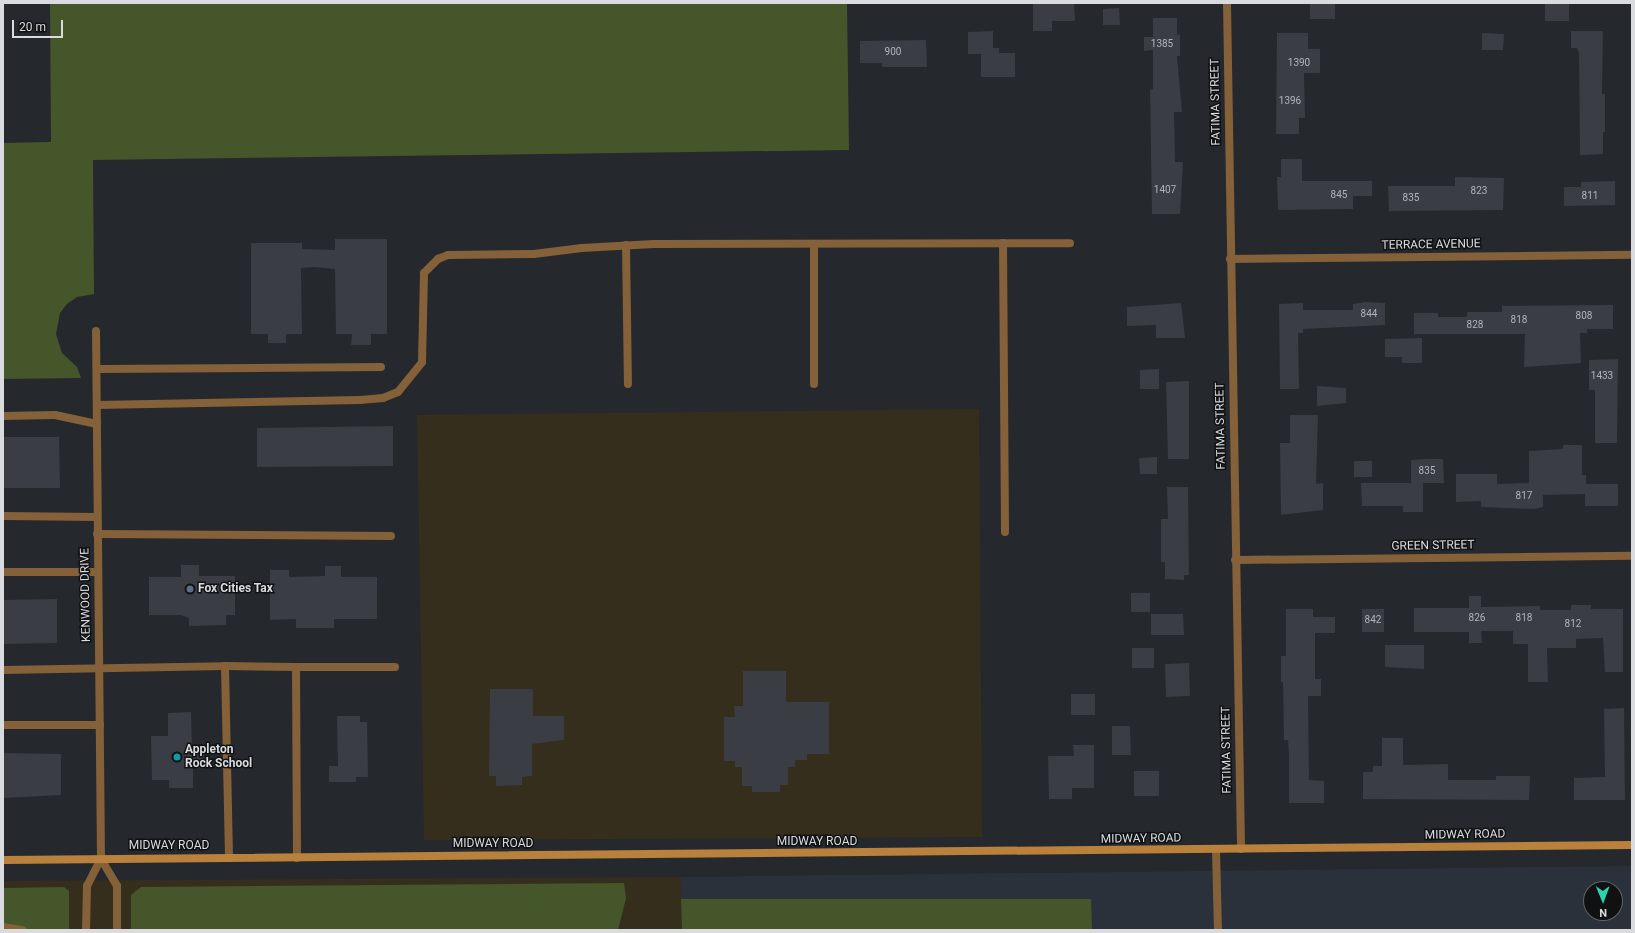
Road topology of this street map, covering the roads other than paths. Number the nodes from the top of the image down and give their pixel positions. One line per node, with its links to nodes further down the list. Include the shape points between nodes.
1 (1227, 3): 7 (street, FATIMA STREET)
2 (1003, 243): 3 (street); 4 (street); 18 (street)
3 (1070, 243)
4 (814, 244): 5 (street); 12 (street)
5 (626, 245): 11 (street); 13 (street, via 534,254 448,255 438,260 424,273 422,362 398,392 384,398)
6 (1632, 255): 7 (street, TERRACE AVENUE)
7 (1230, 259): 22 (street, FATIMA STREET)
8 (96, 331): 10 (street, KENWOOD DRIVE)
9 (381, 367): 10 (street)
10 (97, 369): 13 (street, KENWOOD DRIVE)
11 (628, 384)
12 (814, 384)
13 (97, 405): 15 (street, KENWOOD DRIVE)
14 (3, 416): 15 (street, via 55,415)
15 (97, 424): 17 (street, KENWOOD DRIVE)
16 (3, 516): 17 (street)
17 (97, 517): 19 (street, KENWOOD DRIVE)
18 (1004, 532)
19 (97, 534): 20 (street); 24 (street, KENWOOD DRIVE)
20 (391, 536)
21 (1632, 556): 22 (street, GREEN STREET)
22 (1235, 560): 33 (street, FATIMA STREET)
23 (3, 572): 24 (street)
24 (98, 572): 28 (street, KENWOOD DRIVE)
25 (225, 666): 26 (street); 28 (street); 35 (street)
26 (296, 667): 27 (street); 36 (street)
27 (395, 667)
28 (99, 669): 29 (street); 31 (street, KENWOOD DRIVE)
29 (3, 670)
30 (3, 725): 31 (street)
31 (100, 725): 37 (street, KENWOOD DRIVE)
32 (1632, 845): 33 (main road, MIDWAY ROAD)
33 (1241, 849): 34 (main road, MIDWAY ROAD)
34 (1216, 850): 36 (main road, MIDWAY ROAD); 43 (street)
35 (229, 858): 36 (main road, MIDWAY ROAD); 37 (main road, MIDWAY ROAD)
36 (297, 858)
37 (101, 859): 38 (main road, MIDWAY ROAD); 41 (street, via 87,886); 42 (street, via 117,886)
38 (3, 860)
39 (3, 927): 40 (street)
40 (23, 930)
41 (86, 930)
42 (117, 930)
43 (1218, 930)

